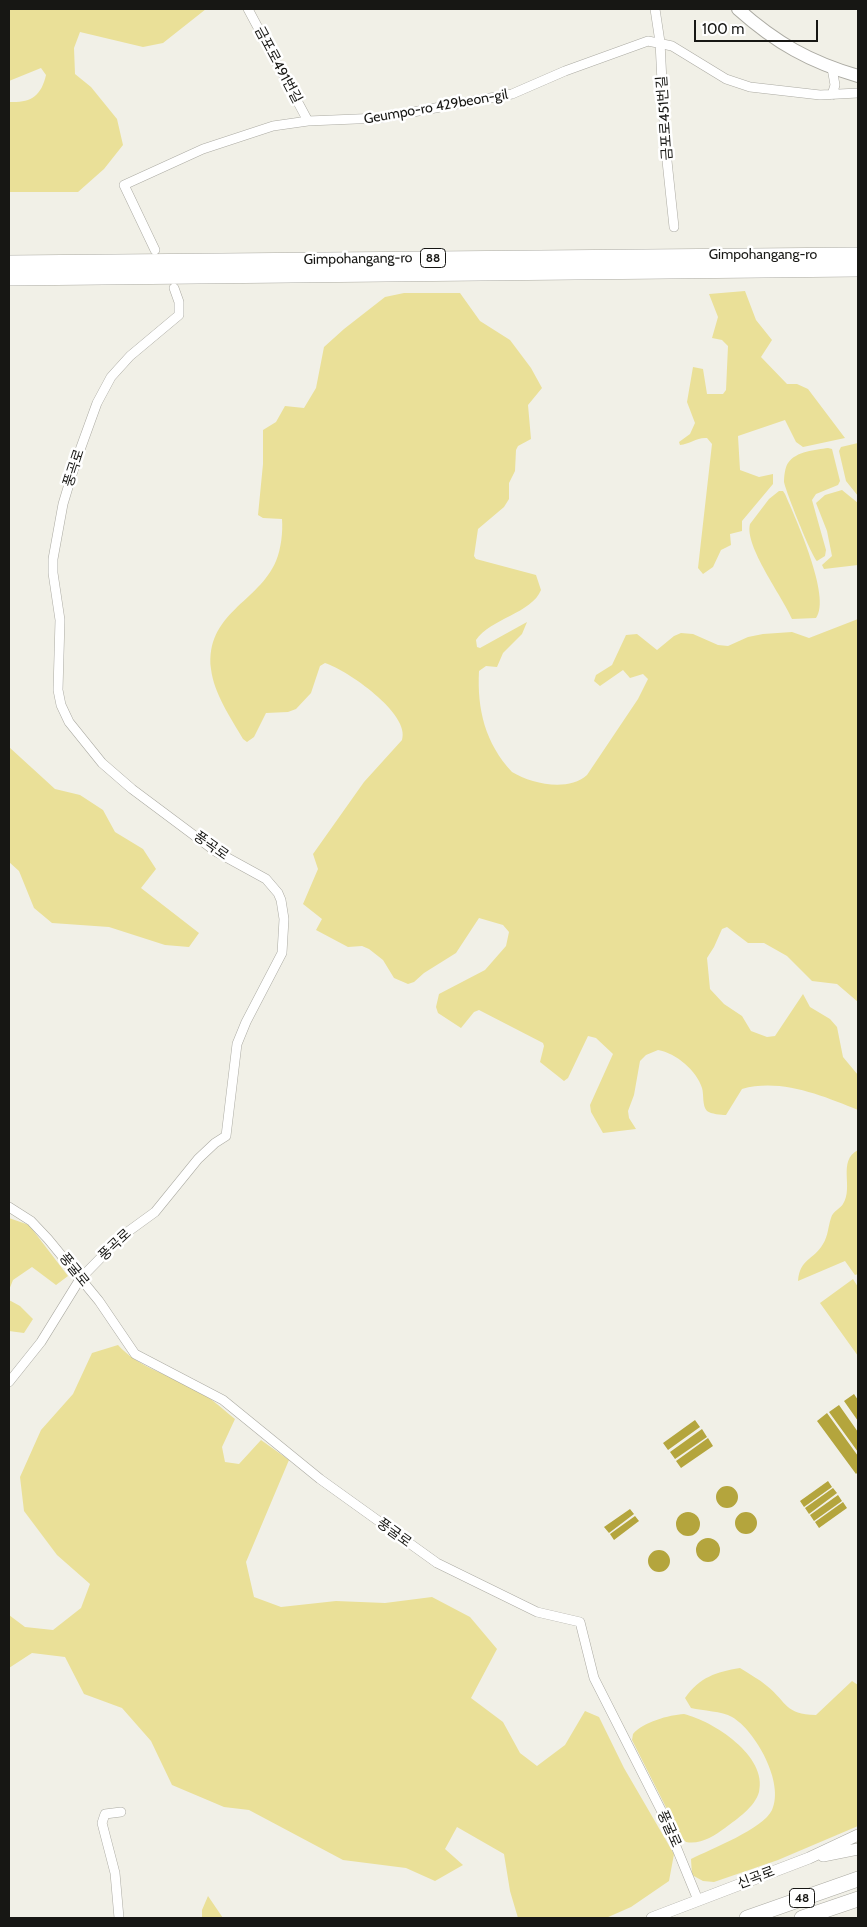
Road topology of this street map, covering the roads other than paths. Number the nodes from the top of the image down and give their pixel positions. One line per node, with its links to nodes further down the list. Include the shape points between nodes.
1 (248, 9): 9 (street, 금포로491번길)
2 (655, 9): 4 (street, 금포로451번길)
3 (738, 9): 5 (main road, via 788,48)
4 (660, 42): 8 (street, via 738,83); 9 (street, Geumpo-ro 429beon-gil, via 638,43 512,94 380,118); 10 (street, 금포로451번길, via 665,142)
5 (832, 68): 6 (main road); 8 (street, via 835,85)
6 (858, 76)
7 (858, 93): 8 (street)
8 (832, 95)
9 (308, 121): 11 (street, Geumpo-ro 429beon-gil, via 273,126 203,149 124,185)
10 (674, 227)
11 (155, 250)
12 (858, 255): 13 (main road, Gimpohangang-ro / 88)
13 (9, 263)
14 (858, 269): 15 (main road, Gimpohangang-ro / 88)
15 (9, 278)
16 (174, 288): 18 (street, 풍곡로, via 180,315 130,356 111,377 97,403 63,504 52,568 60,620 59,698 74,730 121,780 215,851 272,885 278,892 283,910 283,945 279,961 237,1044 226,1136 198,1159 155,1212 122,1236)
17 (9, 1207): 18 (street, 풍굴로, via 39,1229)
18 (80, 1279): 19 (street, 풍곡로, via 41,1342); 26 (street, 풍굴로, via 135,1354 224,1400 320,1479 420,1552 454,1573 537,1612 580,1622 594,1678 665,1818)
19 (9, 1382)
20 (121, 1812): 27 (street, via 105,1814 102,1823 116,1873)
21 (858, 1834): 23 (street, 신곡로)
22 (858, 1849): 23 (street)
23 (809, 1858): 26 (street, 신곡로)
24 (858, 1879): 29 (main road, 48)
25 (858, 1899): 30 (main road, 48)
26 (698, 1900): 28 (street, 신곡로)
27 (119, 1918)
28 (652, 1918)
29 (747, 1918)
30 (802, 1918)

